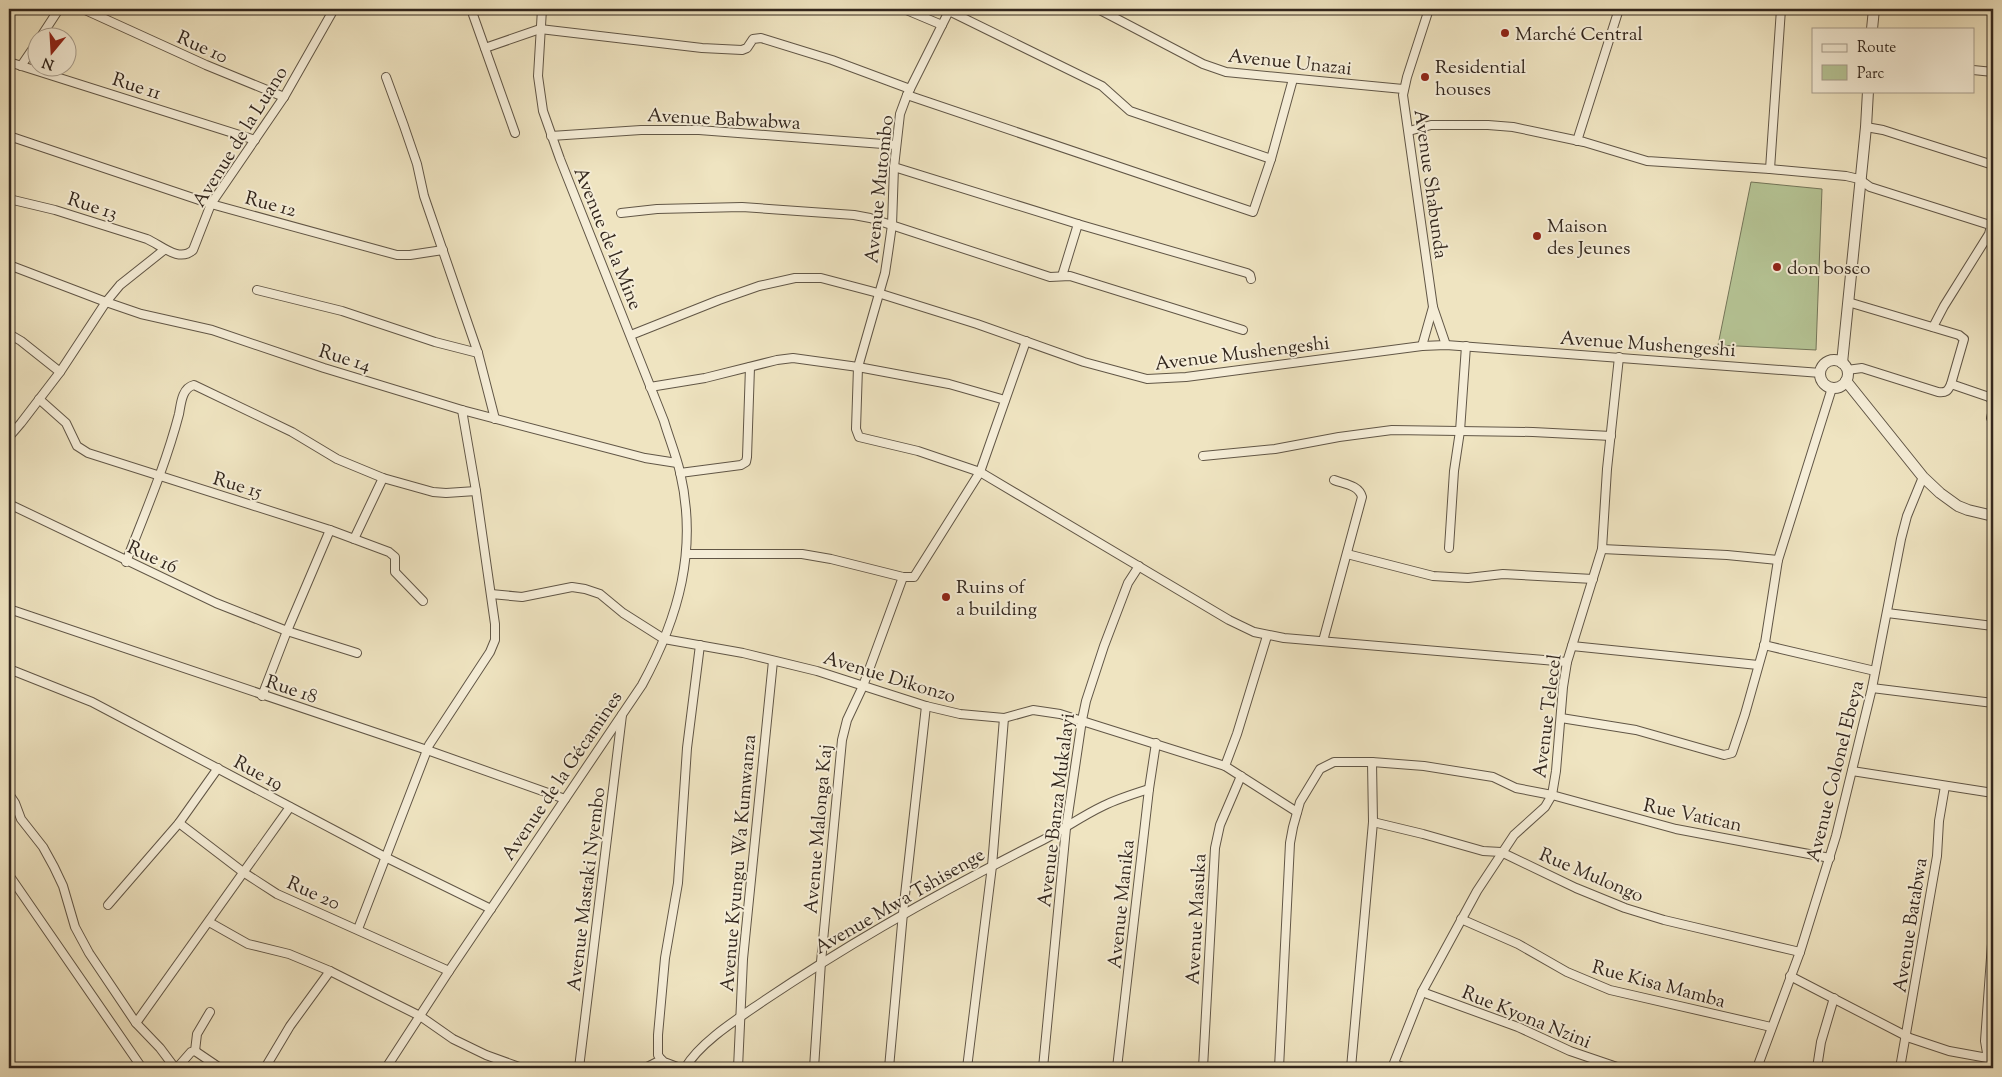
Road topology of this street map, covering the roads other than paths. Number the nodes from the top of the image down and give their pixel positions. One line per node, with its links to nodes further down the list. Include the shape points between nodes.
1 (59, 9): 14 (street)
2 (83, 9): 28 (street, Rue 10)
3 (334, 9): 28 (street, Avenue de la Luano)
4 (471, 9): 17 (street)
5 (542, 9): 16 (street, Avenue de la Mine)
6 (904, 9): 13 (street)
7 (1098, 9): 24 (street, Avenue Unazai, via 1213,68)
8 (1429, 9): 25 (street, Avenue Shabunda)
9 (1619, 9): 35 (street)
10 (1781, 9): 40 (street)
11 (1874, 9): 15 (street)
12 (950, 10): 13 (street, Avenue Mutombo); 37 (street, via 1102,86 1130,111)
13 (942, 25): 26 (street, Avenue Mutombo)
14 (47, 28)
15 (1872, 28)
16 (540, 29): 17 (street); 26 (street, via 742,50 754,39 761,38 832,60); 33 (street, Avenue de la Mine, via 539,87)
17 (485, 48): 31 (street)
18 (28, 56): 20 (street)
19 (9, 62): 20 (street, Rue 11)
20 (21, 66): 34 (street, Rue 11)
21 (1974, 70): 22 (street)
22 (1993, 72)
23 (386, 77): 49 (street, via 412,149)
24 (1293, 79): 25 (street, Avenue Unazai); 37 (street)
25 (1403, 89): 30 (street, Avenue Shabunda)
26 (909, 92): 36 (street, Avenue Mutombo, via 900,114); 37 (street, via 1253,212)
27 (1868, 92): 29 (street)
28 (284, 97): 34 (street, Avenue de la Luano)
29 (1866, 127): 38 (street); 41 (street)
30 (1409, 131): 35 (street, via 1431,124 1488,125); 57 (street, Avenue Shabunda)
31 (514, 133)
32 (9, 136): 43 (street, Rue 12)
33 (551, 136): 36 (street, Avenue Babwabwa, via 699,130); 61 (street, Avenue de la Mine)
34 (256, 140): 43 (street, Avenue de la Luano)
35 (1577, 141): 40 (street, via 1647,161)
36 (896, 145): 39 (street, Avenue Mutombo)
37 (1271, 159)
38 (1993, 165)
39 (894, 167): 46 (street); 47 (street, Avenue Mutombo)
40 (1770, 169): 41 (street)
41 (1859, 179): 45 (street, via 1870,187); 56 (street)
42 (9, 199): 48 (street, Rue 13, via 147,239)
43 (212, 204): 48 (street, Avenue de la Luano, via 191,252 182,255); 49 (street, Rue 12, via 397,254)
44 (621, 213): 47 (street, via 742,207 854,215)
45 (1993, 223): 58 (street)
46 (1078, 224): 51 (street); 52 (street, via 1247,273)
47 (892, 225): 51 (street, via 1050,277); 54 (street, Avenue Mutombo, via 885,273)
48 (164, 250): 55 (street, via 120,285)
49 (442, 250): 66 (street)
50 (9, 265): 55 (street, Rue 14)
51 (1062, 276): 59 (street)
52 (1251, 279)
53 (257, 290): 66 (street, via 342,311 435,342)
54 (878, 293): 61 (street, Avenue Mushengeshi, via 821,278 788,279 719,300); 62 (street, Avenue Mushengeshi); 70 (street, Avenue Mutombo)
55 (106, 302): 71 (street); 81 (street, Rue 14, via 160,319 212,330)
56 (1848, 302): 58 (street); 68 (street)
57 (1433, 307): 63 (street); 64 (street)
58 (1934, 327): 74 (street, via 1964,339)
59 (1243, 330)
60 (9, 334): 71 (street)
61 (631, 335): 75 (street, Avenue de la Mine)
62 (1026, 341): 64 (street, Avenue Mushengeshi, via 1084,362 1147,379 1186,378); 78 (street)
63 (1446, 345): 64 (street, Avenue Mushengeshi); 65 (street, Avenue Mushengeshi)
64 (1422, 346)
65 (1466, 346): 67 (street, Avenue Mushengeshi); 84 (street)
66 (478, 352): 82 (street)
67 (1619, 357): 72 (street, Avenue Mushengeshi); 85 (street, Avenue Telecel)
68 (1844, 366): 72 (street, via 1836,361 1826,363); 73 (street); 74 (street, via 1862,368 1938,392 1946,391)
69 (750, 367): 70 (street, via 793,358); 75 (street); 90 (street, via 746,462)
70 (858, 367): 78 (street, via 948,384); 89 (street, Avenue Mutombo, via 856,429 859,437 918,451)
71 (60, 372): 77 (street)
72 (1821, 373): 76 (street, via 1824,382)
73 (1846, 381): 76 (street); 92 (street)
74 (1951, 384): 79 (street, via 1989,397)
75 (650, 386): 88 (street, Avenue de la Mine)
76 (1832, 388): 104 (street)
77 (40, 399): 86 (street); 91 (street, Rue 15, via 66,423 77,446 83,451)
78 (1005, 400): 89 (street)
79 (1993, 402)
80 (1993, 409): 83 (street)
81 (462, 410): 82 (street, Rue 14); 95 (street)
82 (495, 419): 88 (street, Rue 14)
83 (1993, 422)
84 (1460, 431): 85 (street); 87 (street, via 1392,430 1275,449); 100 (street)
85 (1610, 436): 101 (street, Avenue Telecel)
86 (9, 437)
87 (1203, 456)
88 (677, 463): 90 (street, Avenue de la Mine)
89 (980, 472): 106 (street); 107 (street, via 916,575)
90 (680, 473): 102 (street, Avenue de la Gécamines)
91 (158, 476): 93 (street, via 184,392 194,385 292,432 337,459); 98 (street, Rue 15); 105 (street)
92 (1923, 477): 97 (street, via 1958,506); 112 (street, Avenue Colonel Ebeya, via 1904,527)
93 (383, 478): 95 (street, via 433,492); 99 (street)
94 (1334, 480): 103 (street, via 1360,490 1362,497)
95 (476, 491): 109 (street)
96 (9, 504): 105 (street, Rue 16)
97 (1993, 516)
98 (330, 530): 99 (street, Rue 15); 114 (street)
99 (354, 539): 110 (street, Rue 15, via 393,555 395,572)
100 (1448, 548)
101 (1602, 549): 104 (street); 108 (street, Avenue Telecel)
102 (688, 554): 107 (street, via 802,554); 116 (street, Avenue de la Gécamines, via 680,592)
103 (1347, 554): 108 (street, via 1441,577 1503,574); 117 (street)
104 (1778, 560): 118 (street)
105 (126, 562): 114 (street, Rue 16)
106 (1139, 566): 115 (street, via 1229,620); 135 (street, Avenue Banza Mukalayi, via 1128,583 1104,646)
107 (904, 577): 127 (street, Avenue Malonga Kaj)
108 (1593, 579): 120 (street, Avenue Telecel)
109 (491, 594): 116 (street, via 522,597 572,587 585,589 600,594 628,617); 137 (street, via 496,630 493,645)
110 (423, 601)
111 (9, 610): 129 (street, Rue 18)
112 (1887, 613): 113 (street); 126 (street, Avenue Colonel Ebeya)
113 (1993, 626)
114 (287, 631): 121 (street, Rue 16); 129 (street)
115 (1267, 636): 117 (street); 139 (street)
116 (664, 639): 119 (street, Avenue Dikonzo); 132 (street, Avenue de la Gécamines, via 642,685)
117 (1323, 641): 123 (street)
118 (1764, 645): 124 (street); 126 (street)
119 (700, 646): 122 (street, Avenue Dikonzo); 181 (street, via 686,756 678,884 664,967 658,1035)
120 (1572, 646): 123 (street, Avenue Telecel); 124 (street)
121 (357, 653)
122 (773, 661): 127 (street, Avenue Dikonzo); 176 (street, Avenue Kyungu Wa Kumwanza, via 743,959)
123 (1567, 662): 134 (street, Avenue Telecel)
124 (1758, 664): 134 (street, via 1738,736 1732,753 1727,756 1636,730)
125 (9, 669): 140 (street, Rue 19, via 92,702)
126 (1875, 671): 128 (street, Avenue Colonel Ebeya)
127 (862, 686): 131 (street, Avenue Dikonzo); 168 (street, Avenue Malonga Kaj, via 842,740)
128 (1872, 688): 130 (street); 141 (street, Avenue Colonel Ebeya)
129 (262, 696): 137 (street, Rue 18)
130 (1993, 703)
131 (926, 706): 133 (street, Avenue Dikonzo, via 960,714); 162 (street)
132 (622, 714): 148 (street, Avenue de la Gécamines); 190 (street, Avenue Mastaki Nyembo)
133 (1004, 718): 135 (street, Avenue Dikonzo, via 1039,710); 157 (street)
134 (1561, 718): 147 (street, Avenue Telecel)
135 (1082, 720): 136 (street, Avenue Dikonzo); 153 (street, Avenue Banza Mukalayi)
136 (1156, 743): 139 (street, Avenue Dikonzo); 144 (street, Avenue Manika)
137 (427, 750): 148 (street, Rue 18); 155 (street)
138 (1372, 762): 147 (street, Rue Vatican, via 1487,776 1516,788); 150 (street, Rue Vatican, via 1334,762 1323,767 1309,786); 151 (street)
139 (1225, 766): 142 (street, Avenue Dikonzo)
140 (218, 768): 149 (street, Rue 19); 152 (street)
141 (1852, 771): 143 (street); 156 (street, Avenue Colonel Ebeya)
142 (1241, 776): 150 (street, Avenue Dikonzo); 200 (street, Avenue Masuka, via 1220,825 1215,848)
143 (1945, 786): 145 (street); 179 (street, Avenue Batabwa, via 1937,856)
144 (1149, 789): 153 (street, Avenue Mwa Tshisenge, via 1105,805); 199 (street, Avenue Manika)
145 (1993, 793)
146 (9, 794): 177 (street, via 21,819 44,847 63,886 79,936)
147 (1552, 795): 154 (street, Avenue Telecel, via 1545,807 1514,835); 156 (street, Rue Vatican, via 1676,829)
148 (565, 799): 161 (street, Avenue de la Gécamines)
149 (290, 807): 155 (street, Rue 19); 158 (street)
150 (1297, 812): 201 (street, Rue Vatican, via 1290,843)
151 (1373, 822): 154 (street, Rue Mulongo, via 1483,851); 202 (street)
152 (178, 823): 158 (street, Rue 20); 160 (street)
153 (1066, 828): 157 (street, Avenue Mwa Tshisenge); 198 (street, Avenue Banza Mukalayi)
154 (1501, 852): 163 (street, Avenue Telecel); 167 (street, Rue Mulongo, via 1624,908)
155 (387, 858): 161 (street, Rue 19); 165 (street)
156 (1830, 858): 167 (street, Avenue Colonel Ebeya)
157 (992, 866): 162 (street, Avenue Mwa Tshisenge); 197 (street)
158 (243, 872): 164 (street); 165 (street, Rue 20, via 294,902)
159 (9, 875): 184 (street)
160 (108, 905)
161 (491, 908): 170 (street, Avenue de la Gécamines)
162 (903, 913): 168 (street, Avenue Mwa Tshisenge); 196 (street)
163 (1461, 919): 172 (street, Avenue Telecel); 178 (street, Rue Kisa Mamba, via 1610,990)
164 (209, 922): 169 (street, via 248,944 289,954); 177 (street)
165 (358, 929): 170 (street, Rue 20)
166 (1993, 930): 182 (street, via 1985,1041)
167 (1800, 952): 171 (street, Avenue Colonel Ebeya)
168 (821, 962): 176 (street, Avenue Mwa Tshisenge); 195 (street, Avenue Malonga Kaj)
169 (330, 971): 175 (street); 187 (street, via 290,1026)
170 (449, 971): 175 (street, Avenue de la Gécamines)
171 (1790, 976): 173 (street); 178 (street, Avenue Colonel Ebeya)
172 (1422, 992): 183 (street, Avenue Telecel); 204 (street, Rue Kyona Nzini, via 1518,1026 1570,1051)
173 (1834, 998): 179 (street); 206 (street)
174 (210, 1012): 180 (street, via 200,1028)
175 (420, 1016): 188 (street, Avenue de la Gécamines); 189 (street, via 453,1039)
176 (741, 1017): 193 (street, Avenue Mwa Tshisenge, via 694,1055); 194 (street, Avenue Kyungu Wa Kumwanza)
177 (136, 1022): 185 (street)
178 (1771, 1028): 205 (street, Avenue Colonel Ebeya)
179 (1906, 1036): 182 (street); 207 (street, Avenue Batabwa)
180 (195, 1051): 185 (street); 186 (street)
181 (661, 1060): 191 (street); 192 (street)
182 (1992, 1061)
183 (1393, 1066): 203 (street)
184 (142, 1068)
185 (176, 1068)
186 (220, 1068)
187 (265, 1068)
188 (386, 1068)
189 (522, 1068)
190 (578, 1068)
191 (645, 1068)
192 (680, 1068)
193 (685, 1068)
194 (738, 1068)
195 (814, 1068)
196 (889, 1068)
197 (967, 1068)
198 (1043, 1068)
199 (1117, 1068)
200 (1203, 1068)
201 (1279, 1068)
202 (1351, 1068)
203 (1406, 1068)
204 (1620, 1068)
205 (1757, 1068)
206 (1817, 1068)
207 (1900, 1068)

